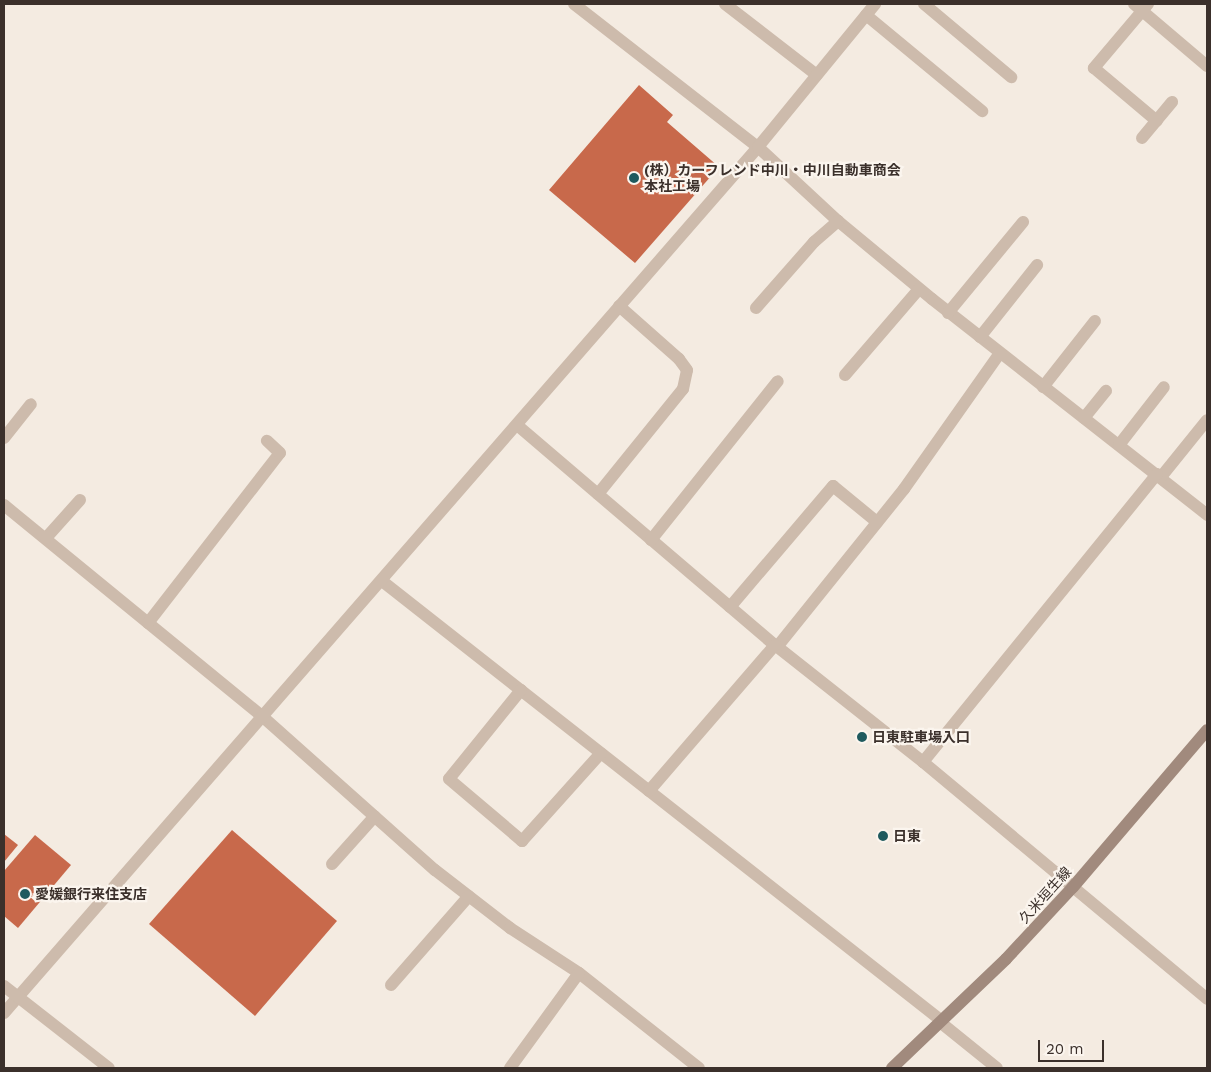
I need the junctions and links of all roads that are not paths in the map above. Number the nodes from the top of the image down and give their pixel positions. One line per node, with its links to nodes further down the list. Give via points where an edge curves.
1 (574, 4): 14 (street)
2 (725, 4): 8 (street)
3 (875, 4): 6 (street)
4 (924, 4): 9 (street)
5 (1141, 6): 7 (street); 12 (street, via 1094,68)
6 (866, 15): 8 (street); 11 (street)
7 (1207, 66)
8 (817, 75): 14 (street)
9 (1010, 77)
10 (1172, 102): 12 (street)
11 (982, 111)
12 (1157, 121): 13 (street)
13 (1142, 138)
14 (758, 147): 15 (street); 19 (street)
15 (838, 221): 18 (street); 20 (street, via 814,242)
16 (1023, 222): 21 (street)
17 (1037, 266): 23 (street)
18 (920, 289): 21 (street); 25 (street)
19 (619, 306): 33 (street); 38 (street, via 679,359 687,370 683,389)
20 (756, 308)
21 (948, 312): 23 (street)
22 (1095, 321): 27 (street)
23 (980, 337): 24 (street)
24 (1000, 353): 27 (street); 42 (street)
25 (846, 375)
26 (778, 381): 44 (street)
27 (1043, 387): 31 (street)
28 (1164, 387): 36 (street)
29 (1106, 391): 31 (street)
30 (31, 404): 34 (street)
31 (1084, 418): 36 (street)
32 (1207, 420): 37 (street)
33 (517, 425): 38 (street); 45 (street)
34 (4, 438)
35 (267, 441): 47 (street, via 280,453)
36 (1119, 445): 37 (street)
37 (1159, 475): 41 (street); 53 (street)
38 (598, 494): 44 (street)
39 (80, 500): 43 (street)
40 (4, 505): 43 (street)
41 (1207, 515)
42 (877, 522): 46 (street, via 833,486); 48 (street)
43 (46, 538): 47 (street)
44 (652, 540): 46 (street)
45 (382, 581): 49 (street); 50 (street)
46 (730, 608): 48 (street)
47 (148, 622): 50 (street)
48 (776, 646): 53 (street); 54 (street)
49 (521, 690): 52 (street); 52 (street, via 449,779 522,840)
50 (263, 717): 55 (street); 62 (street)
51 (1207, 730): 57 (main road, 久米垣生線)
52 (601, 753): 54 (street)
53 (922, 762): 57 (street)
54 (649, 790): 65 (street)
55 (375, 816): 56 (street); 58 (street)
56 (332, 864)
57 (1073, 887): 63 (street); 65 (main road, 久米垣生線)
58 (469, 896): 59 (street, via 510,928); 60 (street)
59 (579, 973): 68 (street); 69 (street)
60 (391, 985)
61 (4, 986): 62 (street)
62 (18, 997): 64 (street); 67 (street)
63 (1207, 999)
64 (4, 1013)
65 (941, 1022): 66 (street); 70 (main road, 久米垣生線)
66 (978, 1053): 71 (street); 72 (street)
67 (109, 1068)
68 (510, 1068)
69 (699, 1068)
70 (892, 1068)
71 (984, 1068)
72 (997, 1068)

